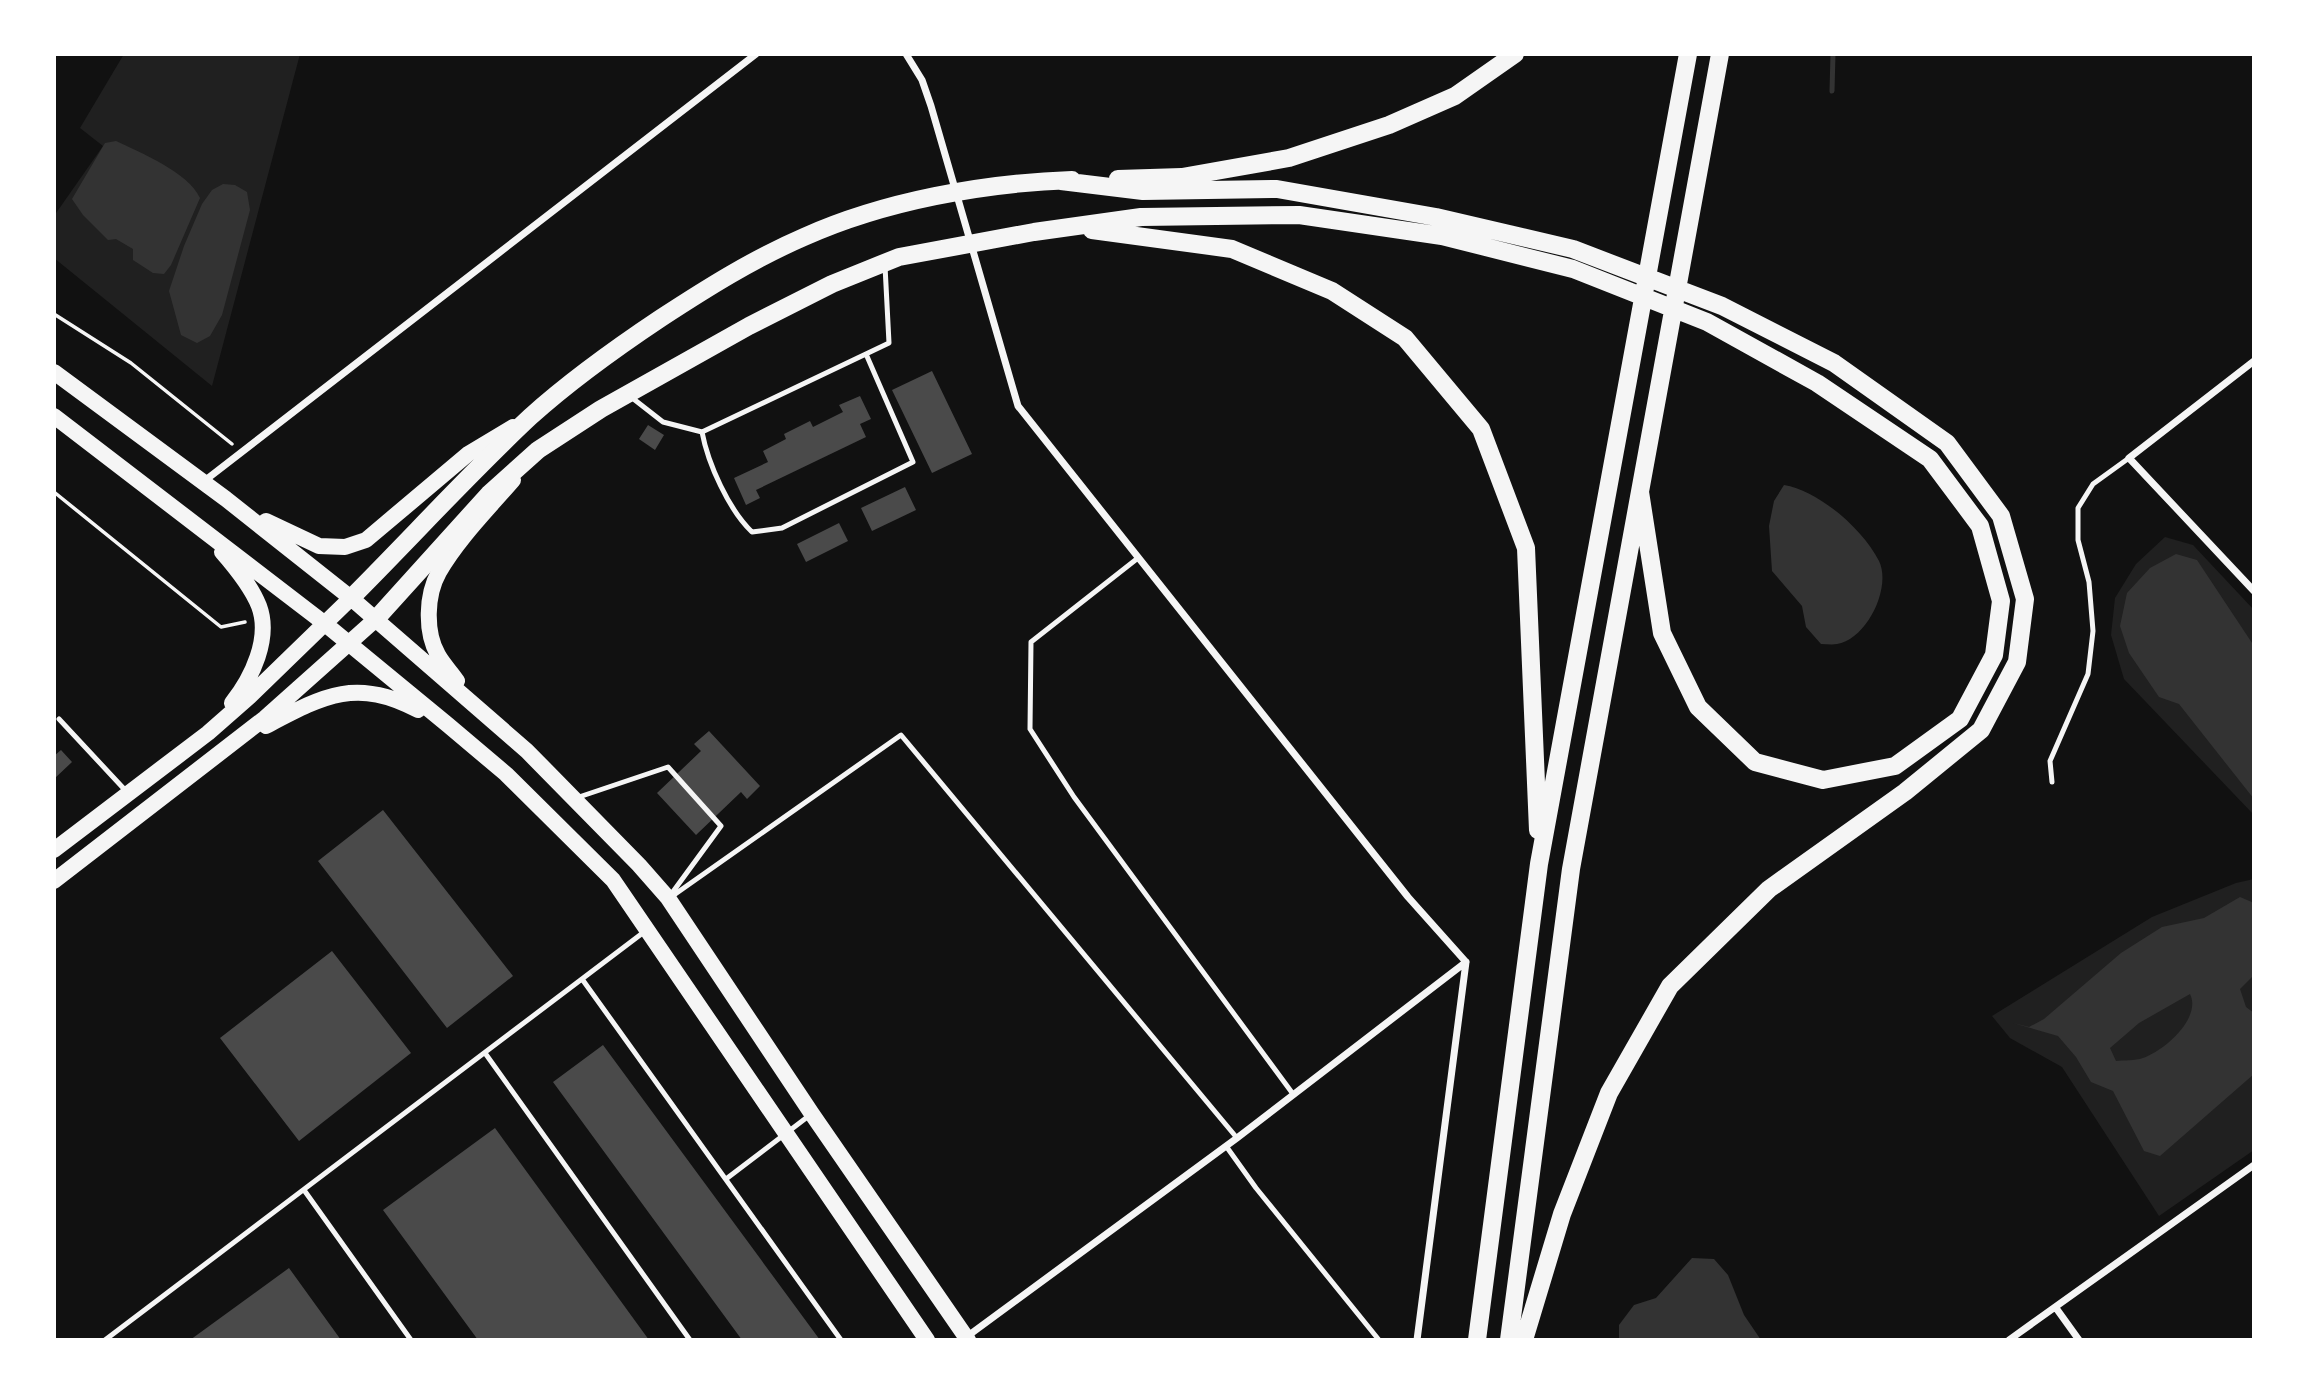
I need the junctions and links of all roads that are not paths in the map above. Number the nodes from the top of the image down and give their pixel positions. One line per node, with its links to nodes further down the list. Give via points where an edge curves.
1 (756, 54): 18 (street)
2 (906, 54): 22 (street, via 931,106 1018,406)
3 (1515, 54): 6 (highway, via 1455,96 1389,125 1289,158 1182,177)
4 (1688, 54): 37 (highway)
5 (1720, 54): 19 (highway)
6 (1061, 181): 14 (highway, via 924,198 804,236 723,278 634,337); 63 (highway, via 1143,191 1277,189 1436,217 1573,249 1723,306 1834,363 1947,443 2001,516 2025,599 2017,662 1981,730 1905,792 1769,889 1670,986 1609,1093 1562,1214)
7 (1071, 227): 8 (highway); 19 (highway, via 1141,217 1299,215 1442,236 1573,269 1707,322 1817,383 1930,459 1980,526 2001,601 1994,655 1960,719 1895,766 1823,780 1755,762 1698,707 1662,633); 37 (highway, via 1232,249 1332,291 1405,338 1481,429 1526,548)
8 (892, 260): 9 (lane, via 889,343); 12 (highway, via 749,326)
9 (866, 354): 15 (lane); 15 (lane, via 913,462 782,528 752,533 738,519 705,449)
10 (2254, 361): 17 (street)
11 (54, 372): 18 (main road)
12 (628, 394): 15 (lane, via 663,422); 16 (highway)
13 (54, 416): 21 (main road)
14 (530, 417): 20 (main road, via 468,454 366,540 345,547 319,546 295,537); 24 (highway)
15 (702, 432)
16 (538, 450): 25 (highway, via 489,494); 28 (main road, via 456,548 431,590 430,636 438,655)
17 (2129, 458): 23 (street); 33 (lane, via 2093,484 2078,508 2078,540 2094,631 2088,674 2050,761)
18 (204, 482): 20 (main road)
19 (1640, 492): 62 (highway, via 1571,869)
20 (226, 499): 24 (main road)
21 (202, 529): 26 (main road); 31 (main road, via 250,587 260,609 262,631 257,663 243,690)
22 (1138, 558): 41 (street, via 1408,897); 44 (lane, via 1031,642 1030,729 1074,797)
23 (2254, 591)
24 (351, 598): 25 (main road); 26 (main road)
25 (376, 619): 27 (main road); 28 (main road)
26 (324, 623): 27 (main road); 31 (main road)
27 (350, 644): 30 (main road); 32 (main road)
28 (480, 710): 35 (main road)
29 (59, 719): 34 (lane)
30 (448, 725): 32 (main road, via 397,699 353,691 293,713); 40 (main road, via 506,774 612,880)
31 (208, 733): 34 (main road)
32 (222, 752): 38 (main road)
33 (2052, 782)
34 (128, 794): 36 (main road)
35 (574, 799): 39 (main road); 39 (lane, via 668,767 721,826)
36 (54, 850)
37 (1539, 864): 61 (highway)
38 (54, 881)
39 (668, 898): 45 (main road); 47 (lane, via 901,735)
40 (648, 929): 42 (lane); 46 (main road)
41 (1466, 962): 44 (street); 60 (street)
42 (582, 979): 43 (lane); 50 (lane)
43 (485, 1053): 51 (lane); 56 (lane)
44 (1293, 1094): 47 (street)
45 (812, 1114): 46 (lane); 53 (main road)
46 (786, 1133): 50 (lane); 58 (main road)
47 (1237, 1138): 48 (street)
48 (1226, 1146): 53 (street); 59 (lane)
49 (2254, 1165): 52 (street)
50 (726, 1179): 57 (lane)
51 (304, 1190): 54 (lane); 55 (lane)
52 (2056, 1308): 64 (street); 65 (street)
53 (966, 1339)
54 (105, 1340)
55 (411, 1340)
56 (690, 1340)
57 (842, 1340)
58 (927, 1340)
59 (1379, 1340)
60 (1417, 1340)
61 (1477, 1340)
62 (1509, 1340)
63 (1524, 1340)
64 (2008, 1340)
65 (2079, 1340)

